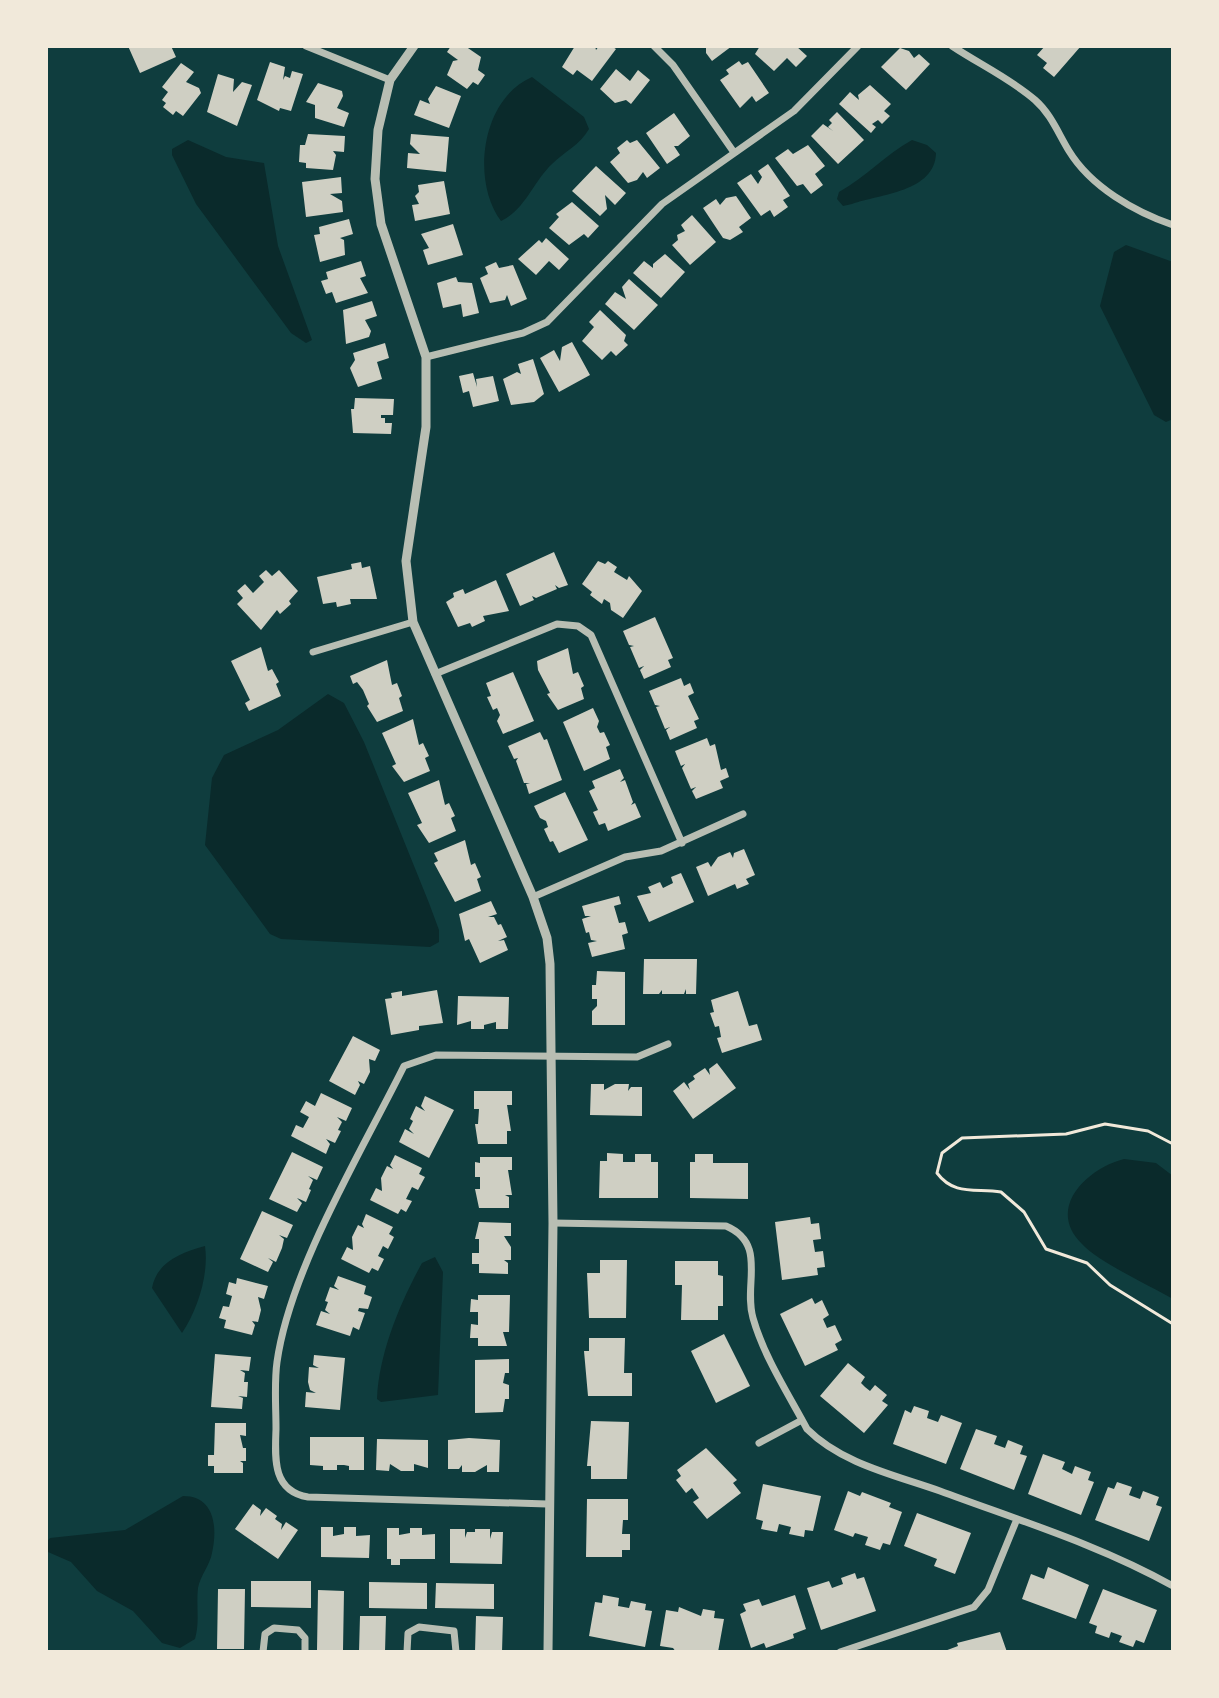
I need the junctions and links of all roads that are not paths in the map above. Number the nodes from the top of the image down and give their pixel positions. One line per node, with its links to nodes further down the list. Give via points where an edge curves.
1 (306, 46): 6 (street)
2 (414, 46): 6 (street)
3 (654, 46): 7 (street)
4 (858, 46): 7 (street, via 794,111)
5 (952, 46): 8 (street, via 1035,101 1100,185 1148,216)
6 (390, 80): 9 (street, via 378,130 375,179 381,224)
7 (733, 151): 9 (street, via 662,204 547,322)
8 (1173, 225)
9 (426, 357): 10 (street, via 426,427 406,561)
10 (413, 622): 11 (street); 12 (street)
11 (313, 652)
12 (435, 674): 14 (street, via 557,624 578,626 591,635); 15 (street)
13 (743, 814): 14 (street)
14 (682, 843): 15 (street, via 625,857)
15 (533, 897): 17 (street, via 550,964)
16 (668, 1044): 17 (street, via 637,1057)
17 (550, 1058): 18 (street); 21 (street, via 436,1055 404,1066 303,1272 277,1362 275,1462 285,1486 308,1497)
18 (553, 1223): 19 (street, via 735,1230 751,1249 754,1322); 21 (street)
19 (802, 1420): 20 (street); 22 (street, via 836,1453)
20 (759, 1443)
21 (547, 1504): 28 (street)
22 (1017, 1519): 23 (street, via 1124,1560); 29 (street, via 988,1590 974,1607)
23 (1173, 1586)
24 (263, 1652): 25 (street, via 265,1634 274,1628 298,1630 305,1638)
25 (305, 1652)
26 (407, 1652): 27 (street, via 408,1633 419,1627 454,1631)
27 (456, 1652)
28 (548, 1652)
29 (840, 1652)

